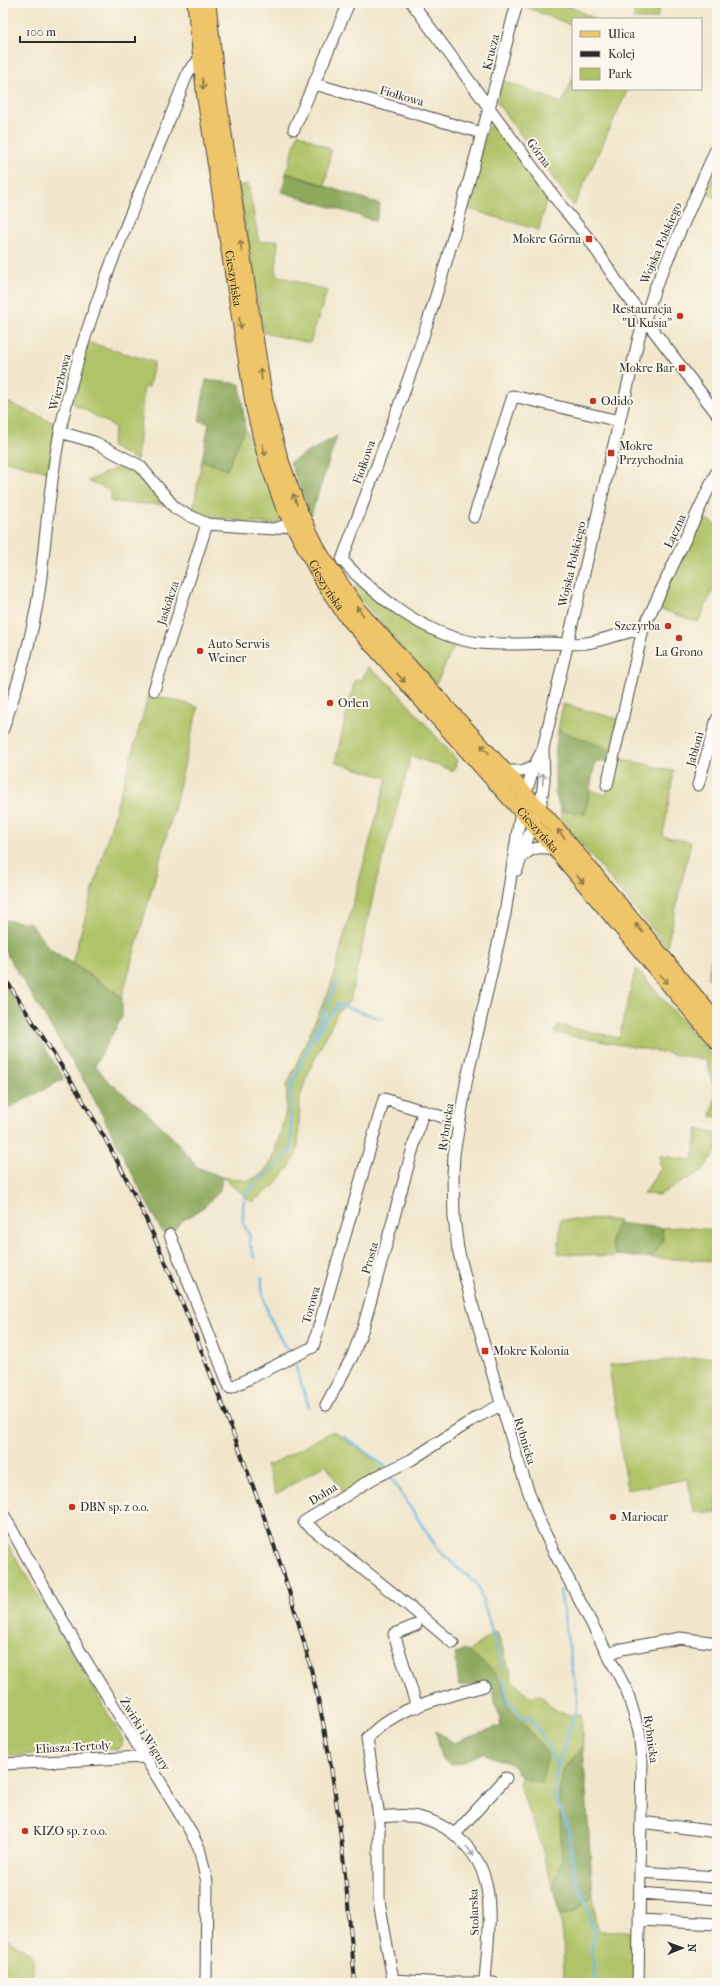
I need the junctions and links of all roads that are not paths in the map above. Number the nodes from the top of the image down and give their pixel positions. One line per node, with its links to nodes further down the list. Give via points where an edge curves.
1 (195, 3): 6 (main road, Cieszyńska)
2 (208, 3): 27 (main road, Cieszyńska, one-way to 2, via 360,612 320,553 298,508 280,458 266,407 218,95)
3 (349, 3): 7 (street)
4 (412, 3): 8 (street, Górna)
5 (516, 3): 8 (street, Krucza)
6 (200, 59): 15 (street, Wierzbowa, via 188,72 112,264 79,356); 19 (main road, Cieszyńska, one-way to 19, via 254,409 267,462)
7 (314, 84): 9 (street); 10 (street, Fiołkowa)
8 (490, 107): 10 (street, Fiołkowa); 12 (street, Górna)
9 (294, 129)
10 (482, 133): 21 (street, Fiołkowa, via 439,287 390,431 342,560 383,597 433,630 479,643)
11 (717, 147): 12 (street, Wojska Polskiego)
12 (644, 317): 13 (street); 14 (street, Wojska Polskiego)
13 (717, 414)
14 (619, 421): 17 (street, via 513,396); 21 (street, Wojska Polskiego)
15 (60, 432): 18 (street, via 94,442 140,466 176,509); 24 (street, Wierzbowa, via 46,518 39,593 26,658)
16 (717, 472): 20 (street, Łączna)
17 (474, 517)
18 (207, 524): 19 (street, via 274,529); 22 (street, Jaskółcza)
19 (291, 524): 32 (main road, Cieszyńska, one-way to 32, via 325,585 360,632)
20 (642, 629): 21 (street, via 585,644); 28 (street)
21 (567, 642): 25 (street, Wojska Polskiego)
22 (154, 690)
23 (717, 719): 29 (street, Jabłoni)
24 (3, 729)
25 (543, 749): 26 (street, Wojska Polskiego); 31 (street, Wojska Polskiego, one-way to 25, via 544,781)
26 (534, 766): 27 (street, via 522,771); 30 (street, Wojska Polskiego)
27 (504, 771): 30 (main road, Cieszyńska)
28 (607, 784)
29 (698, 785)
30 (525, 794): 31 (main road, Cieszyńska); 32 (street, Wojska Polskiego)
31 (540, 809): 33 (street, Wojska Polskiego); 37 (main road, Cieszyńska, one-way to 31)
32 (521, 810): 33 (main road, Cieszyńska); 36 (street, Rybnicka)
33 (533, 823): 34 (main road, Cieszyńska); 35 (street, Rybnicka)
34 (555, 849): 35 (street, via 537,847); 38 (main road, Cieszyńska, one-way to 38)
35 (522, 857): 36 (street, Rybnicka)
36 (509, 892): 40 (street, Rybnicka)
37 (717, 1022)
38 (717, 1042)
39 (424, 1112): 40 (street, Torowa); 41 (street, Torowa, via 384,1099 313,1347 230,1388); 42 (street, Prosta, via 363,1328 353,1355)
40 (459, 1122): 43 (street, Rybnicka, via 453,1176 455,1232)
41 (170, 1236)
42 (326, 1405)
43 (501, 1405): 46 (street, Dolna, via 477,1416 411,1460 372,1479 304,1522); 48 (street, Rybnicka, via 537,1516)
44 (3, 1514): 51 (street, Żwirki i Wigury)
45 (416, 1625): 50 (street, via 394,1634)
46 (452, 1643)
47 (717, 1643): 48 (street, via 680,1638)
48 (608, 1654): 55 (street, Rybnicka, via 627,1691 639,1731 642,1760)
49 (484, 1686): 50 (street, Stolarska)
50 (417, 1707): 54 (street, Stolarska, via 389,1718 367,1739)
51 (143, 1757): 52 (street, Eliasza Tertoły); 65 (street, Żwirki i Wigury, via 188,1827 204,1865 207,1882)
52 (3, 1764)
53 (506, 1778): 57 (street)
54 (379, 1817): 57 (street, Stolarska, via 403,1815 428,1820); 64 (street, Stolarska, via 379,1901)
55 (641, 1822): 56 (street); 58 (street, Rybnicka)
56 (717, 1832)
57 (455, 1834): 67 (street, Stolarska, one-way to 67, via 473,1855 485,1877)
58 (640, 1872): 59 (street); 60 (street, Rybnicka)
59 (717, 1877)
60 (640, 1893): 61 (street); 62 (street, Rybnicka)
61 (717, 1899)
62 (639, 1920): 63 (street); 68 (street, Rybnicka)
63 (717, 1924)
64 (393, 1982): 66 (street, Stolarska)
65 (206, 1983)
66 (446, 1983): 67 (street, Stolarska)
67 (490, 1983)
68 (638, 1983)

